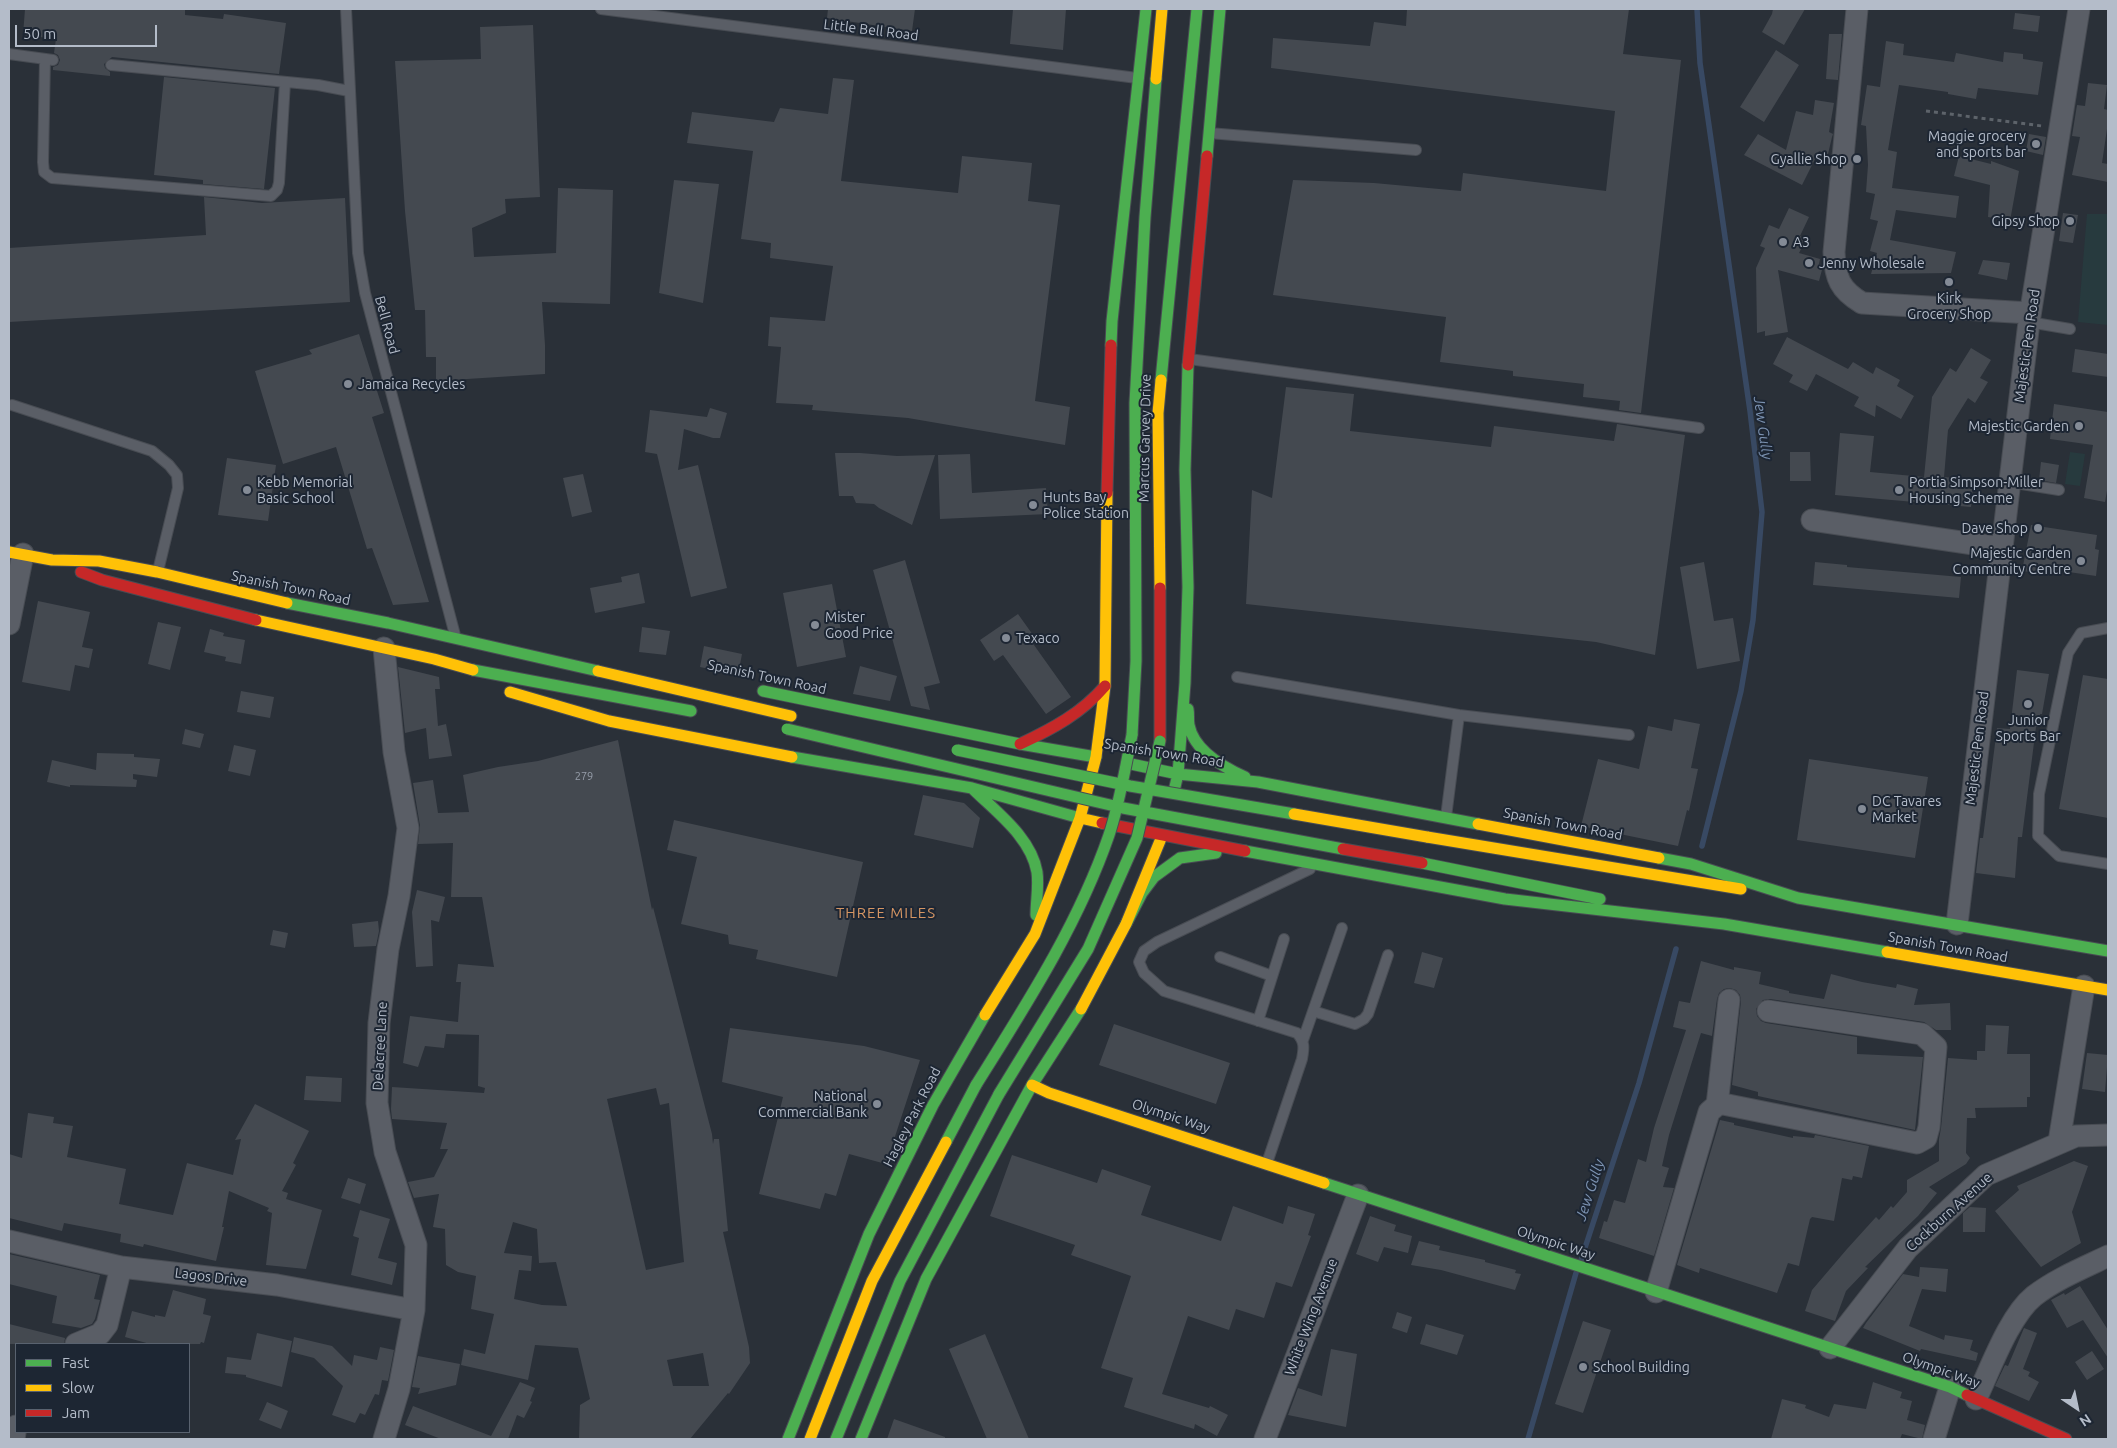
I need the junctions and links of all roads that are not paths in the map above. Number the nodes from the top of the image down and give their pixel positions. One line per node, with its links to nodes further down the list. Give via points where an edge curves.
1 (346, 9): 13 (lane, Bell Road)
2 (601, 9): 11 (lane, Little Bell Road)
3 (1146, 9): 11 (main road)
4 (1162, 9): 93 (main road, Marcus Garvey Drive, bridge, via 1145,217 1135,403 1136,661 1132,735 1110,833 1078,912 1046,972 976,1086 872,1281)
5 (1197, 9): 94 (main road, Marcus Garvey Drive, bridge, via 1158,413 1160,741 1137,838 1088,949 1000,1094 900,1281)
6 (1220, 9): 14 (main road)
7 (1857, 9): 16 (street, via 1834,252 1840,284 1848,295 1862,303)
8 (2079, 9): 16 (street, Majestic Pen Road)
9 (9, 54): 12 (lane, via 49,59 43,162 44,172 52,178 271,196 279,183)
10 (111, 65): 12 (lane)
11 (1137, 78): 37 (main road, via 1112,321)
12 (285, 82): 13 (lane)
13 (349, 91): 30 (lane, Bell Road, via 358,252 365,293)
14 (1208, 133): 15 (lane); 18 (main road)
15 (1416, 150)
16 (2030, 317): 17 (lane); 21 (street, Majestic Pen Road)
17 (2070, 329)
18 (1188, 359): 20 (lane); 36 (main road)
19 (12, 405): 27 (lane, via 152,451 177,474 178,488)
20 (1699, 428)
21 (2009, 482): 22 (lane); 24 (street, Majestic Pen Road)
22 (2059, 490)
23 (1812, 520): 24 (street)
24 (2001, 548): 59 (street, Majestic Pen Road)
25 (16, 553): 26 (main road, Spanish Town Road); 28 (street)
26 (52, 560): 27 (main road, Spanish Town Road, via 99,561); 31 (main road, Spanish Town Road, via 102,580 282,627)
27 (157, 572): 30 (main road, Spanish Town Road)
28 (9, 624)
29 (2108, 628): 54 (lane, via 2080,633 2068,653 2039,794 2038,836 2059,856)
30 (456, 639): 32 (main road, Spanish Town Road)
31 (384, 648): 34 (main road, Spanish Town Road); 86 (street, Delacree Lane, via 394,752 408,828 379,1023 377,1103 384,1152 416,1245)
32 (522, 654): 33 (main road, Spanish Town Road, via 582,658); 41 (main road, Spanish Town Road)
33 (630, 666)
34 (472, 670): 39 (main road, Spanish Town Road); 49 (main road, Spanish Town Road, via 515,694 609,720)
35 (1237, 677): 40 (lane)
36 (1185, 683): 47 (main road); 48 (main road, via 1190,728 1196,740 1227,769)
37 (1105, 686): 44 (main road, via 1078,712); 46 (main road)
38 (755, 690): 44 (main road, Spanish Town Road)
39 (701, 713)
40 (1459, 715): 43 (lane); 51 (lane)
41 (796, 717)
42 (782, 728): 58 (main road, Spanish Town Road, bridge, via 1123,808 1422,863)
43 (1629, 736)
44 (1020, 744): 46 (main road, Spanish Town Road)
45 (946, 748): 56 (main road, Spanish Town Road, bridge, via 1130,786)
46 (1105, 759): 47 (main road, Spanish Town Road); 50 (main road)
47 (1178, 774): 48 (main road, Spanish Town Road); 52 (main road)
48 (1258, 782): 51 (main road, Spanish Town Road)
49 (972, 788): 50 (main road, Spanish Town Road); 61 (main road, via 1023,839 1033,856 1038,895)
50 (1080, 818): 52 (main road, Spanish Town Road); 61 (main road, Hagley Park Road)
51 (1446, 818): 56 (main road, Spanish Town Road, via 1692,864)
52 (1162, 836): 53 (main road, Spanish Town Road); 57 (main road)
53 (1272, 856): 55 (main road, Spanish Town Road); 57 (main road, via 1221,852 1180,858 1154,877)
54 (2108, 864)
55 (1320, 865): 58 (main road, Spanish Town Road, via 1505,899); 74 (lane, via 1158,942 1144,951 1139,962 1144,972 1164,992)
56 (1798, 898): 59 (main road, Spanish Town Road)
57 (1126, 924): 76 (main road, via 1083,1005)
58 (1724, 924): 68 (main road, Spanish Town Road)
59 (1957, 924): 63 (main road, Spanish Town Road)
60 (1342, 928): 71 (lane)
61 (1035, 934): 67 (main road); 92 (main road, Hagley Park Road, via 961,1055 869,1234)
62 (1284, 939): 66 (lane)
63 (2108, 950)
64 (1388, 955): 71 (lane, via 1364,1019 1355,1024)
65 (1220, 957): 66 (lane)
66 (1272, 976): 74 (lane)
67 (1016, 986)
68 (2084, 986): 69 (main road, Spanish Town Road); 79 (street)
69 (2108, 990)
70 (1729, 1000): 77 (street)
71 (1314, 1011): 75 (lane)
72 (1768, 1011): 77 (street, via 1922,1034 1930,1040 1936,1047 1926,1138 1917,1144)
73 (1007, 1014): 76 (main road, via 1007,1045)
74 (1258, 1021): 75 (lane, via 1297,1033)
75 (1303, 1040): 80 (lane, via 1302,1059)
76 (1032, 1085): 80 (main road, Olympic Way); 95 (main road, via 926,1279)
77 (1717, 1105): 85 (street, via 1710,1112)
78 (2108, 1135): 79 (street, Cockburn Avenue, via 2076,1136)
79 (2059, 1142): 88 (street, Cockburn Avenue, via 1986,1175 1908,1248)
80 (1267, 1163): 81 (main road, Olympic Way)
81 (1358, 1195): 85 (main road, Olympic Way); 96 (street, White Wing Avenue)
82 (9, 1241): 84 (street, Lagos Drive)
83 (2108, 1256): 90 (street, via 2056,1281 2033,1297 2015,1318)
84 (121, 1267): 86 (street, Lagos Drive, via 277,1285); 87 (street, via 107,1325 100,1334)
85 (1656, 1292): 88 (main road, Olympic Way)
86 (414, 1310): 91 (street, Delacree Lane, via 399,1389)
87 (78, 1343)
88 (1830, 1348): 89 (main road, Olympic Way)
89 (1950, 1388): 90 (main road, Olympic Way); 97 (street)
90 (1976, 1399): 98 (main road, Olympic Way)
91 (384, 1439)
92 (788, 1439)
93 (810, 1439)
94 (836, 1439)
95 (861, 1439)
96 (1265, 1439)
97 (1934, 1439)
98 (2066, 1439)

